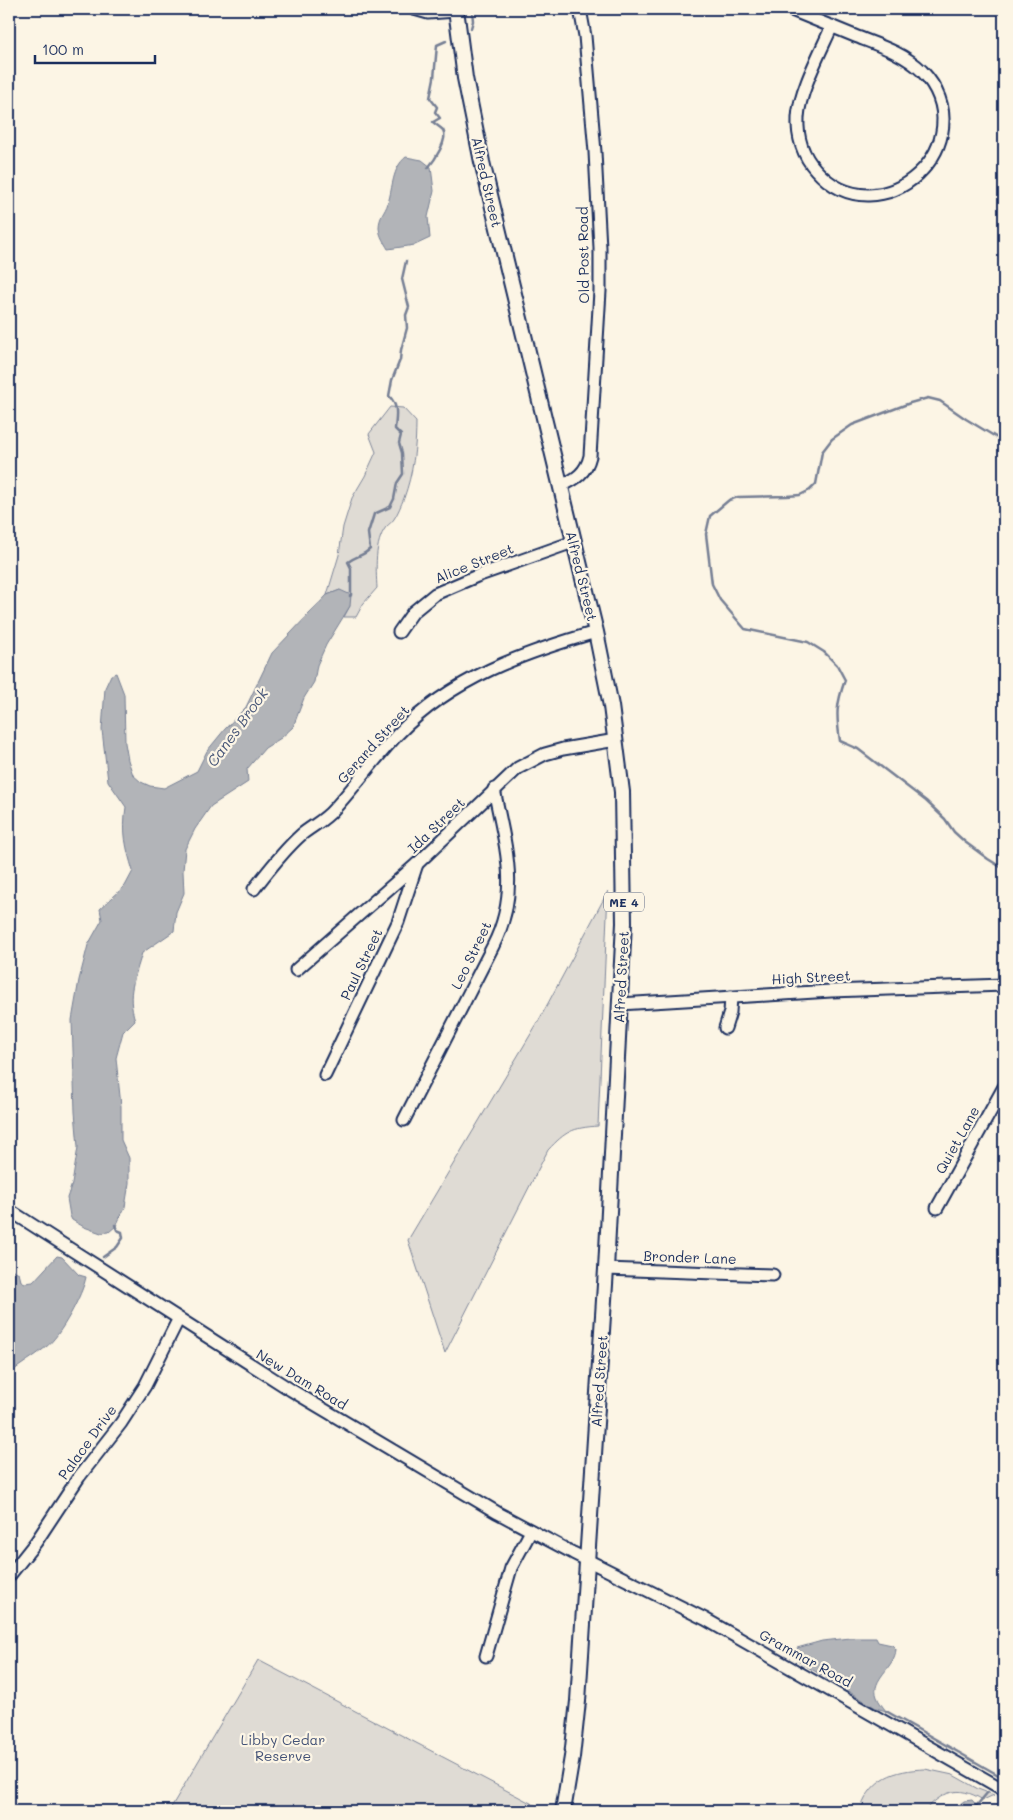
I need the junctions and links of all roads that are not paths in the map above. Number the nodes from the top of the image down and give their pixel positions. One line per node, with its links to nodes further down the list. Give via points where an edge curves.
1 (414, 9): 4 (street, via 428,13)
2 (580, 9): 6 (street, Old Post Road, via 595,154 600,291 590,456 583,473)
3 (789, 9): 5 (street)
4 (456, 10): 6 (main road, Alfred Street / ME 4, via 482,162)
5 (832, 26): 5 (street, via 911,62 921,70 940,102 942,120 936,151 922,172 895,190 865,194 836,186 816,170 802,148 799,108)
6 (561, 486): 7 (main road, Alfred Street / ME 4)
7 (574, 542): 8 (street, Alice Street, via 435,594 413,612); 9 (main road, Alfred Street / ME 4)
8 (399, 632)
9 (596, 632): 10 (main road, Alfred Street / ME 4); 13 (street, Gerard Street, via 501,664 470,679 430,705 398,734 332,811 274,863)
10 (616, 740): 11 (street, Ida Street, via 545,754 518,768); 17 (main road, Alfred Street / ME 4, via 624,856)
11 (494, 789): 12 (street, Ida Street); 21 (street, Leo Street, via 508,860 509,896 504,920)
12 (418, 863): 14 (street, Ida Street); 19 (street, Paul Street, via 398,922)
13 (254, 890)
14 (296, 970)
15 (1004, 985): 16 (street, High Street)
16 (731, 997): 17 (street, High Street); 18 (street)
17 (620, 1004): 24 (main road, Alfred Street / ME 4)
18 (725, 1028)
19 (325, 1075)
20 (1004, 1087): 22 (street, Quiet Lane)
21 (404, 1120)
22 (936, 1208)
23 (9, 1210): 26 (street, New Dam Road)
24 (606, 1269): 25 (street, Bronder Lane); 28 (main road, Alfred Street / ME 4)
25 (772, 1275)
26 (178, 1320): 27 (street, New Dam Road, via 290,1390); 29 (street, Palace Drive, via 145,1386 121,1423)
27 (531, 1531): 28 (street, New Dam Road); 30 (street, via 511,1568)
28 (588, 1560): 31 (street, Grammar Road, via 705,1619); 32 (main road, Alfred Street / ME 4, via 578,1701)
29 (9, 1576)
30 (486, 1656)
31 (1004, 1790)
32 (563, 1811)

